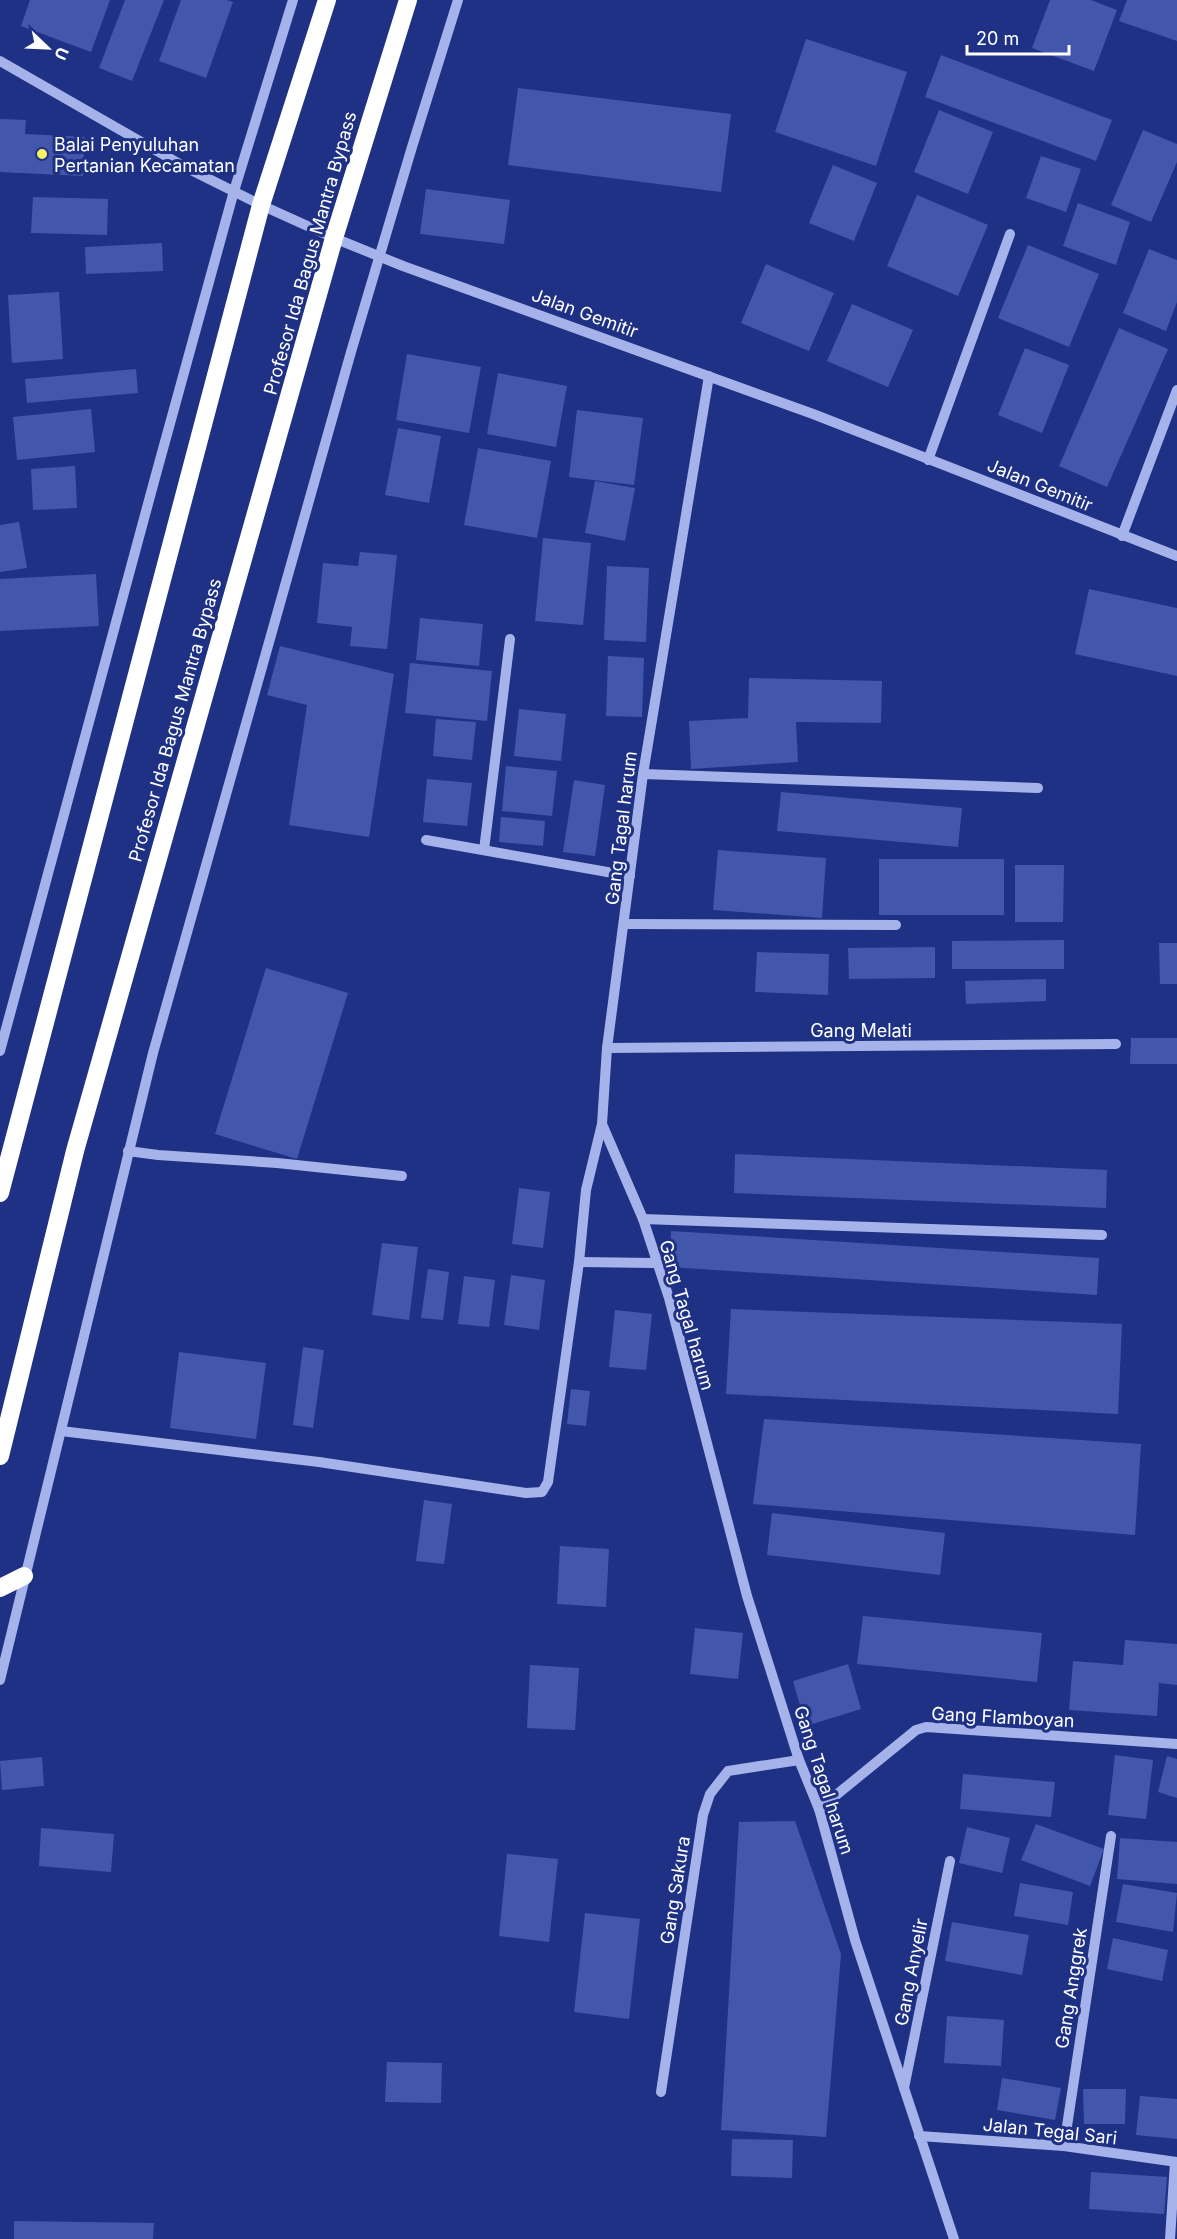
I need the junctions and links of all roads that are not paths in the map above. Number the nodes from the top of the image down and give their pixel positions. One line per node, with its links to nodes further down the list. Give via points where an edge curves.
1 (293, 0): 6 (street)
2 (327, 0): 7 (highway)
3 (408, 0): 9 (highway, Profesor Ida Bagus Mantra Bypass)
4 (458, 0): 10 (street)
5 (0, 61): 6 (street, Jalan Gemitir)
6 (234, 191): 7 (street, Jalan Gemitir); 26 (street)
7 (261, 206): 9 (street, Jalan Gemitir); 30 (highway)
8 (1010, 234): 13 (street)
9 (334, 238): 10 (street, Jalan Gemitir); 36 (highway, Profesor Ida Bagus Mantra Bypass, via 75,1151)
10 (380, 256): 11 (street, Jalan Gemitir); 28 (street)
11 (709, 376): 13 (street, Jalan Gemitir); 17 (street, Gang Tagal harum)
12 (1177, 390): 14 (street)
13 (928, 460): 14 (street, Jalan Gemitir)
14 (1122, 536): 15 (street, Jalan Gemitir)
15 (1177, 556)
16 (510, 639): 20 (street)
17 (643, 774): 18 (street); 21 (street, Gang Tagal harum)
18 (1038, 788)
19 (426, 840): 20 (street)
20 (484, 850): 21 (street)
21 (630, 876): 22 (street, Gang Tagal harum)
22 (625, 924): 23 (street); 25 (street, Gang Tagal harum)
23 (896, 926)
24 (1116, 1044): 25 (street, Gang Melati)
25 (607, 1048): 27 (street, Gang Tagal harum)
26 (0, 1051)
27 (602, 1124): 31 (street, Gang Tagal harum); 33 (street, via 586,1190)
28 (128, 1151): 29 (street); 35 (street)
29 (402, 1176)
30 (0, 1193)
31 (643, 1219): 32 (street); 34 (street, Gang Tagal harum)
32 (1102, 1235)
33 (579, 1262): 34 (street); 35 (street, via 548,1482 542,1492 526,1493 319,1462)
34 (656, 1263): 41 (street, Gang Tagal harum, via 669,1298 747,1596)
35 (61, 1431): 37 (street)
36 (0, 1456)
37 (24, 1576): 38 (highway); 39 (street)
38 (0, 1588)
39 (0, 1680)
40 (1177, 1744): 42 (street, Gang Flamboyan, via 926,1727 916,1730)
41 (799, 1760): 42 (street, Gang Tagal harum); 46 (street, Gang Sakura, via 728,1771 710,1794)
42 (819, 1809): 45 (street, Gang Tagal harum, via 855,1940)
43 (1111, 1836): 48 (street, Gang Anggrek)
44 (950, 1861): 45 (street, Gang Anyelir)
45 (904, 2089): 47 (street, Gang Tagal harum)
46 (661, 2092)
47 (920, 2136): 48 (street, Jalan Tegal Sari); 50 (street, Gang Tagal harum)
48 (1064, 2146): 49 (street, Jalan Tegal Sari)
49 (1176, 2162): 51 (street)
50 (954, 2239)
51 (1170, 2239)

